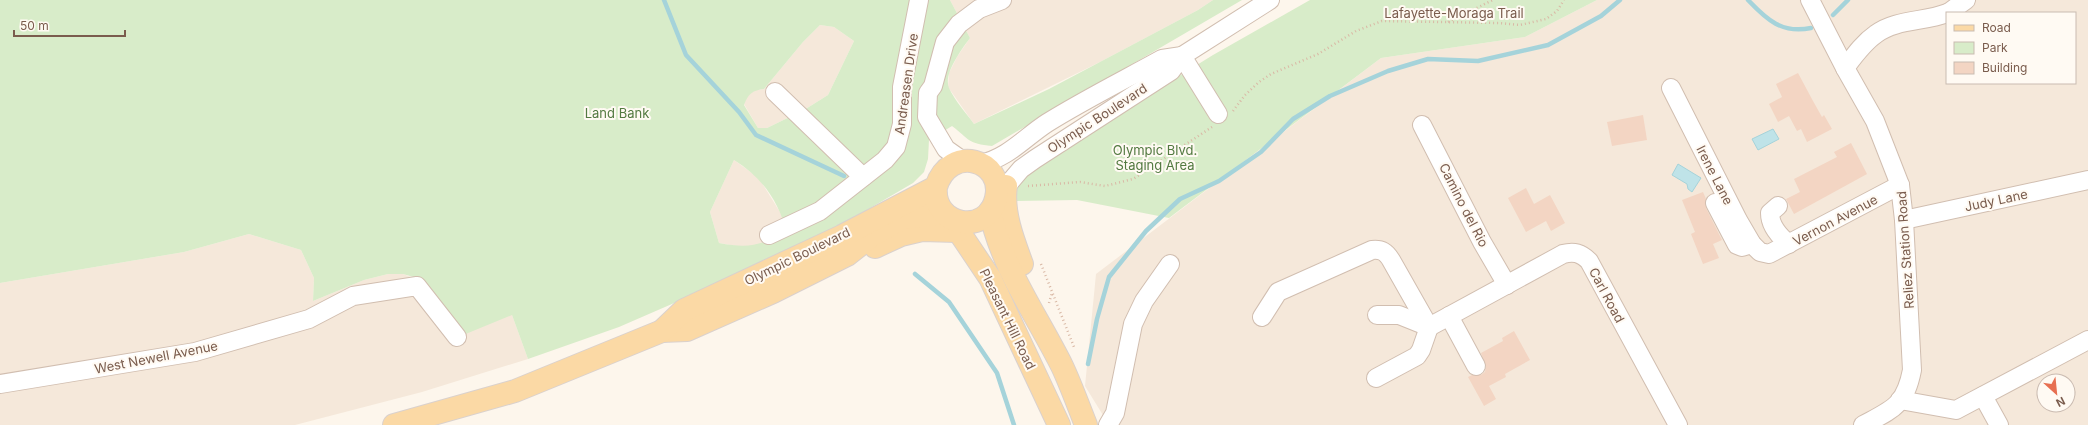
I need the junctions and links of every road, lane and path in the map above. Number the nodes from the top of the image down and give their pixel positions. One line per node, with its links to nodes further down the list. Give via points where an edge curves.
1 (919, 0): 18 (street, Andreasen Drive, via 902,88 902,124 896,147 885,160)
2 (1002, 0): 17 (street, via 979,9 959,24 945,42 933,86 928,93 927,117)
3 (1270, 0): 11 (street, Olympic Boulevard)
4 (1493, 0): 10 (path)
5 (1564, 0): 10 (path, Lafayette-Moraga Trail, via 1557,11 1536,22 1520,25)
6 (1810, 0): 12 (street, Reliez Station Road)
7 (1966, 0): 8 (street)
8 (1948, 12)
9 (1946, 13): 12 (street, via 1895,25 1876,33 1863,44)
10 (1447, 22): 15 (path, Lafayette-Moraga Trail, via 1382,21 1356,30 1318,54 1271,74)
11 (1182, 56): 15 (street); 17 (street, Olympic Boulevard, via 1162,59 1046,124 993,161); 21 (street, Olympic Boulevard, via 1171,71 1021,169)
12 (1845, 68): 20 (street, Reliez Station Road, via 1875,121)
13 (1671, 88): 27 (street, Irene Lane)
14 (775, 92): 18 (street)
15 (1222, 117): 21 (path, Lafayette-Moraga Trail, via 1133,179 1104,186 1080,182 1052,183)
16 (1422, 125): 30 (street, Camino del Rio, via 1482,242)
17 (954, 166): 21 (main road, via 991,172 997,192); 24 (main road, via 936,201); 35 (main road, Olympic Boulevard, via 842,236 684,310)
18 (863, 177): 26 (street, Andreasen Drive, via 820,211)
19 (2088, 180): 25 (street, Judy Lane)
20 (1900, 185): 25 (street, Reliez Station Road); 28 (street, Vernon Avenue)
21 (1005, 195): 24 (main road, Olympic Boulevard, via 981,218 971,222); 38 (main road, via 1014,244); 38 (main road, Pleasant Hill Road, via 997,240 1009,268)
22 (1715, 203): 27 (street, via 1737,245 1742,247)
23 (1778, 206): 28 (street, via 1770,213 1770,218 1779,236)
24 (950, 220): 35 (main road, Olympic Boulevard, via 901,235 847,256 687,330); 45 (main road, Pleasant Hill Road, via 990,278)
25 (1904, 220): 43 (street, Reliez Station Road, via 1912,370 1909,387)
26 (768, 235)
27 (1752, 244): 28 (street, Vernon Avenue, via 1760,252 1769,254)
28 (1789, 244)
29 (1170, 264): 47 (street, via 1144,301 1133,324 1115,413)
30 (1507, 284): 32 (street, Carl Road); 48 (street, Carl Road, via 1563,254 1570,252 1583,255 1589,261)
31 (1377, 315): 34 (street, via 1399,315)
32 (1449, 316): 34 (street, Carl Road); 39 (street)
33 (1262, 317): 34 (street, via 1278,292 1379,249 1391,260)
34 (1429, 327): 40 (street, via 1417,356)
35 (662, 331): 44 (main road, Olympic Boulevard, via 515,391)
36 (457, 337): 41 (street, West Newell Avenue, via 417,286 353,296 309,319 195,352)
37 (2088, 340): 42 (street)
38 (1062, 366): 46 (main road, Pleasant Hill Road)
39 (1476, 366)
40 (1376, 378)
41 (0, 384)
42 (1983, 396): 43 (street, via 1956,410); 50 (street)
43 (1900, 400): 49 (street, Reliez Station Road, via 1896,408)
44 (394, 425)
45 (1059, 425)
46 (1086, 425)
47 (1108, 425)
48 (1678, 425)
49 (1864, 425)
50 (1999, 425)

